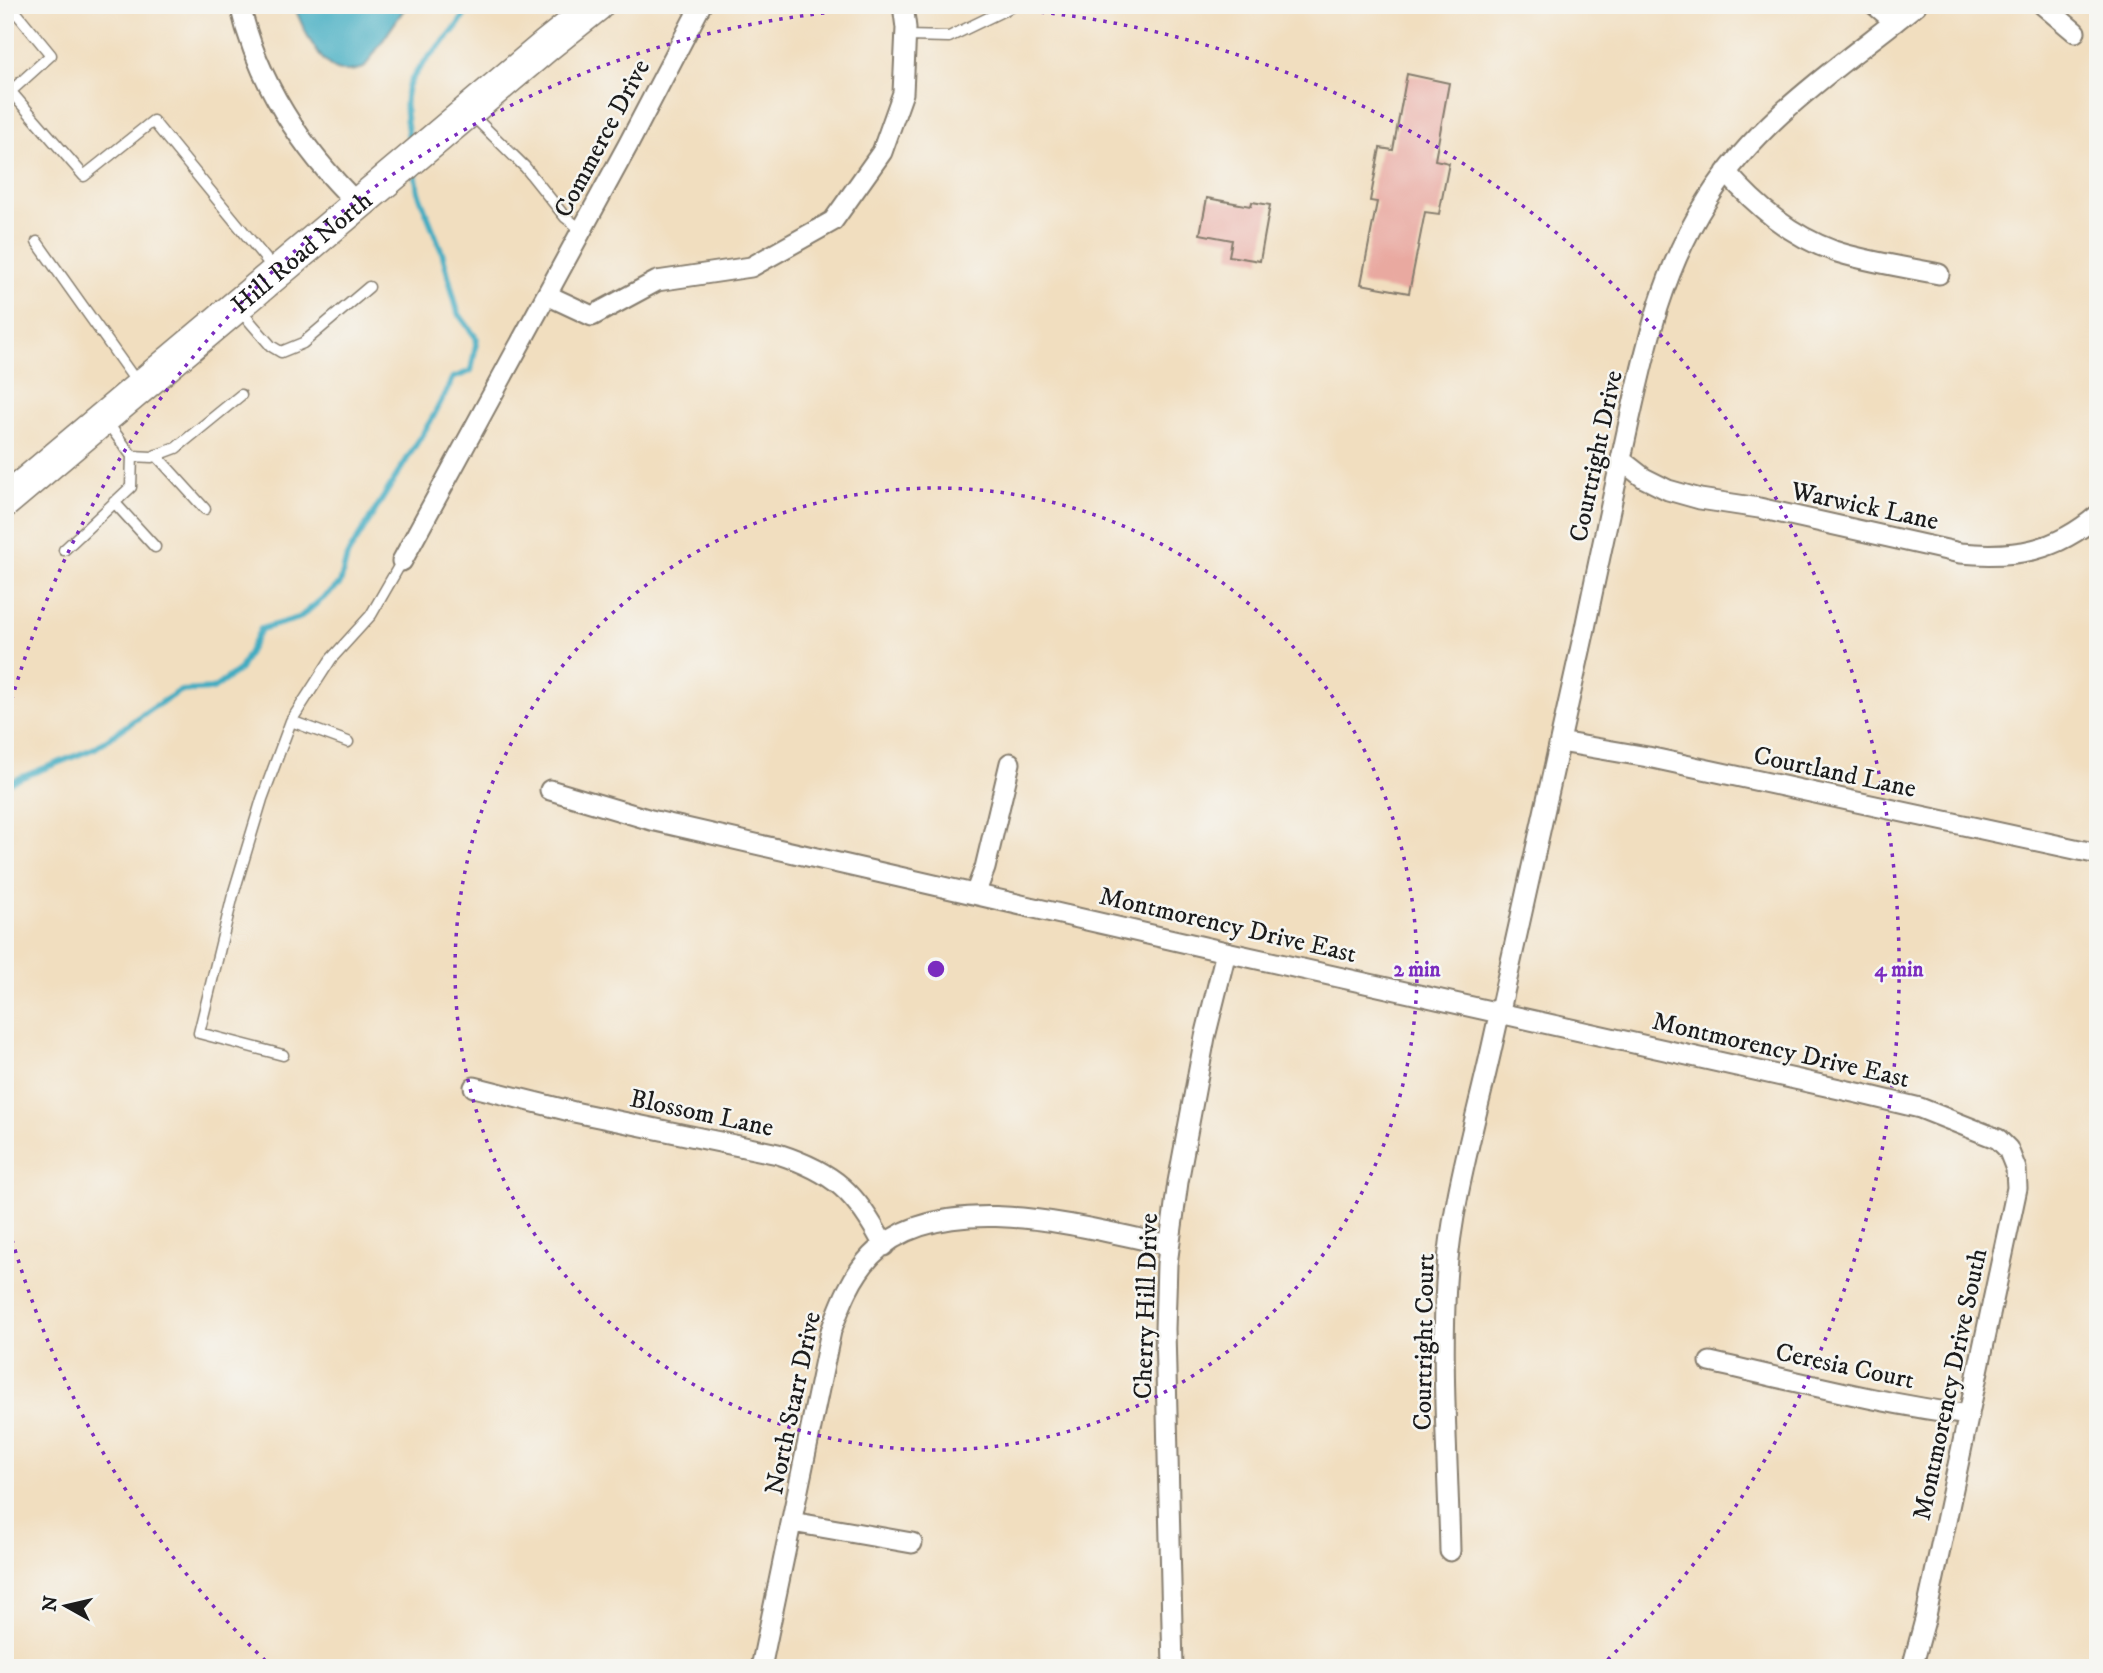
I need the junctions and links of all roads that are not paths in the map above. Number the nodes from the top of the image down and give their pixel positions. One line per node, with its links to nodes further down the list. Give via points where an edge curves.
1 (10, 5): 13 (lane, via 51,55)
2 (240, 5): 16 (street, via 259,60 287,117 320,164)
3 (597, 5): 14 (main road, Hill Road North)
4 (701, 5): 17 (street, Commerce Drive)
5 (903, 5): 12 (street)
6 (1015, 5): 12 (lane, via 949,37)
7 (1875, 5): 10 (street)
8 (1916, 5): 10 (street, Courtright Drive)
9 (2043, 5): 11 (street)
10 (1895, 22): 15 (street, Courtright Drive, via 1767,125)
11 (2075, 32)
12 (906, 36): 22 (street, via 903,93 882,152 834,221 751,267 657,281 592,316)
13 (8, 88): 19 (lane, via 84,176 153,121)
14 (468, 111): 16 (main road, Hill Road North); 17 (lane)
15 (1726, 173): 20 (street, via 1763,210 1811,241 1835,251); 29 (street, Courtright Drive, via 1682,245 1659,299)
16 (358, 204): 19 (main road, Hill Road North)
17 (582, 230): 22 (street, Commerce Drive)
18 (37, 242): 24 (lane)
19 (276, 272): 23 (main road, Hill Road North)
20 (1939, 274)
21 (369, 287): 23 (lane, via 303,343 281,352)
22 (547, 295): 36 (street, Commerce Drive)
23 (236, 306): 24 (main road, Hill Road North)
24 (140, 387): 26 (main road, Hill Road North)
25 (241, 395): 27 (lane, via 176,448)
26 (103, 418): 28 (lane); 30 (main road, Hill Road North)
27 (156, 455): 28 (lane); 32 (lane)
28 (132, 456): 31 (lane, via 131,486)
29 (1621, 460): 33 (street, Warwick Lane, via 1644,478 1700,499 1960,553 2019,554 2047,547 2074,535); 39 (street, Courtright Drive)
30 (5, 501)
31 (114, 502): 34 (lane); 35 (lane)
32 (205, 509)
33 (2098, 516)
34 (155, 547)
35 (64, 550)
36 (402, 561): 37 (lane, via 371,615 331,659)
37 (291, 721): 38 (lane); 46 (lane, via 233,895 199,1033)
38 (348, 742)
39 (1560, 743): 42 (street, Courtland Lane, via 1648,757); 45 (street, Courtright Drive)
40 (1010, 763): 43 (street)
41 (550, 790): 43 (street, Montmorency Drive East, via 652,820)
42 (2098, 854)
43 (975, 894): 44 (street, Montmorency Drive East)
44 (1226, 951): 45 (street, Montmorency Drive East); 49 (street, Cherry Hill Drive, via 1200,1062)
45 (1499, 1013): 48 (street, Montmorency Drive East, via 1908,1105); 55 (street, Courtright Court, via 1457,1206 1446,1280)
46 (282, 1055)
47 (474, 1087): 50 (street, Blossom Lane, via 806,1163 854,1197)
48 (1975, 1130): 52 (street, Montmorency Drive South, via 1998,1139 2008,1149 2017,1188)
49 (1169, 1245): 50 (street, North Starr Drive, via 1032,1220 985,1217 919,1227); 57 (street, Cherry Hill Drive, via 1165,1329)
50 (884, 1246): 53 (street, North Starr Drive, via 854,1278 831,1331)
51 (1710, 1362): 52 (street, Ceresia Court, via 1861,1398)
52 (1969, 1415): 58 (street, Montmorency Drive South)
53 (792, 1522): 54 (street); 56 (street, North Starr Drive)
54 (912, 1543)
55 (1450, 1551)
56 (761, 1668)
57 (1173, 1668)
58 (1912, 1668)

